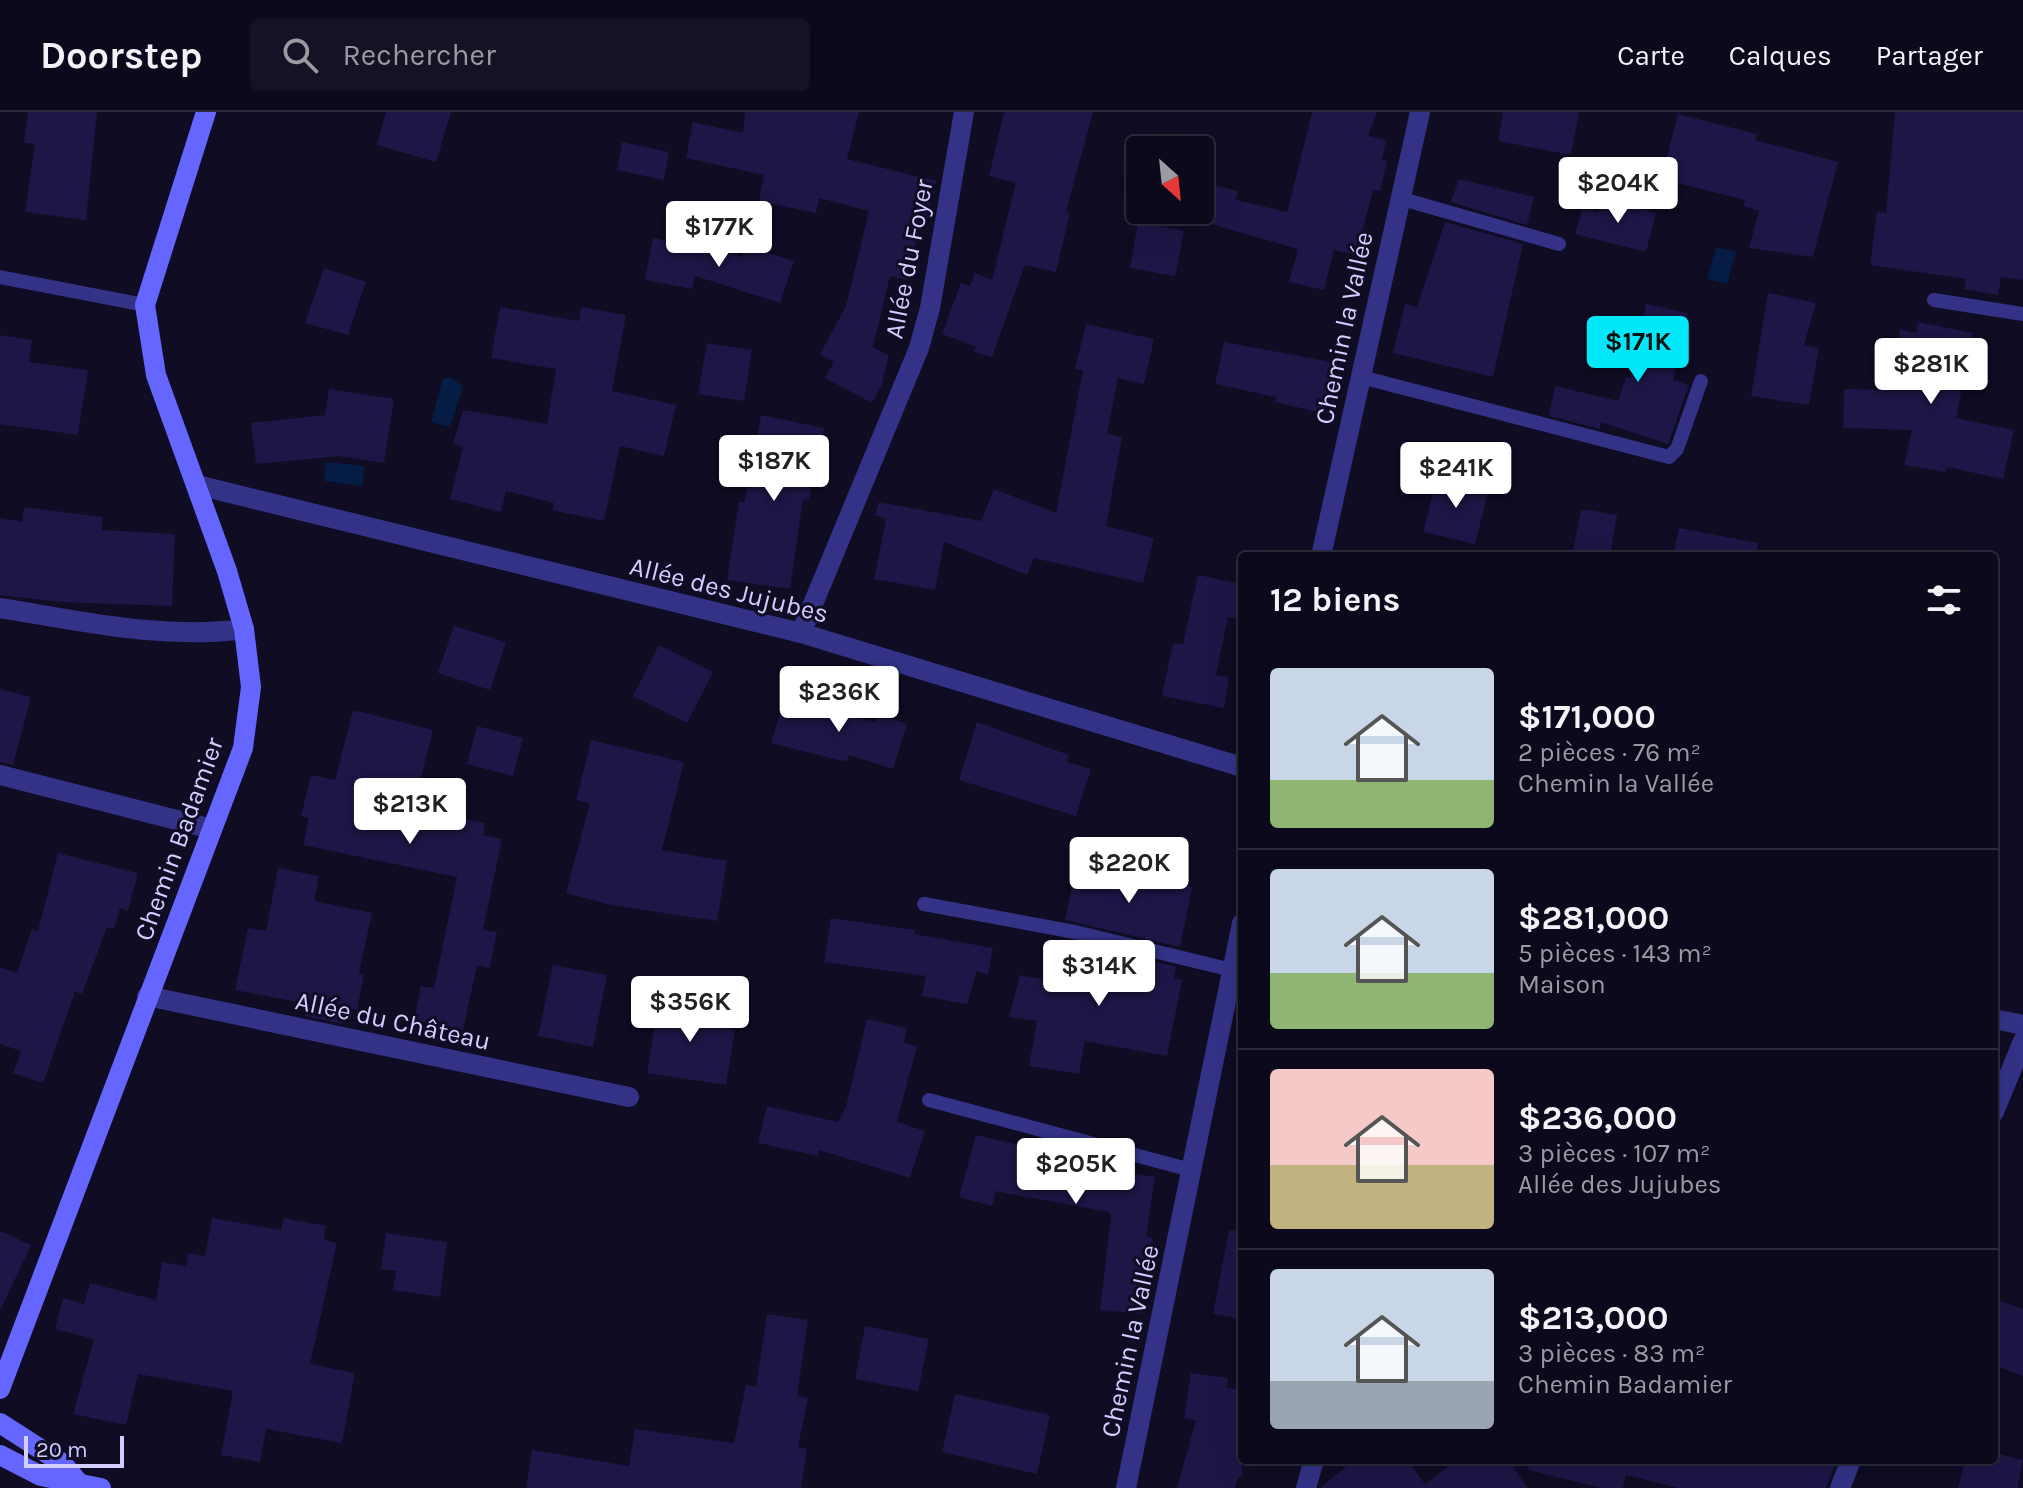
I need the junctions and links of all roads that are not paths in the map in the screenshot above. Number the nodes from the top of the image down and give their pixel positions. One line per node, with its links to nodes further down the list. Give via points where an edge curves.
1 (206, 112): 8 (street, Chemin Badamier)
2 (964, 112): 16 (street, Allée du Foyer, via 919,348)
3 (1420, 112): 4 (street, Chemin la Vallée)
4 (1399, 198): 5 (lane); 10 (street, Chemin la Vallée)
5 (1559, 244)
6 (0, 277): 8 (lane)
7 (1934, 300): 9 (lane)
8 (145, 305): 12 (street, Chemin Badamier, via 156,375)
9 (2023, 314)
10 (1361, 377): 11 (lane, via 1669,457 1677,449); 13 (street, Chemin la Vallée)
11 (1701, 381)
12 (197, 485): 15 (street, Chemin Badamier); 16 (street, Allée des Jujubes)
13 (1322, 552)
14 (0, 608): 15 (street, via 145,632 202,635)
15 (244, 629): 19 (street, Chemin Badamier, via 251,687 243,748)
16 (801, 633): 17 (street, Allée des Jujubes)
17 (1238, 766)
18 (0, 775): 19 (street)
19 (212, 829): 23 (street, Chemin Badamier)
20 (924, 904): 22 (lane, via 1075,932)
21 (1238, 942): 22 (street, Chemin la Vallée)
22 (1232, 970): 30 (street, Chemin la Vallée)
23 (147, 996): 27 (street, Allée du Château); 31 (street, Chemin Badamier)
24 (1998, 1020): 25 (street)
25 (2023, 1025)
26 (2023, 1041): 29 (street)
27 (629, 1097)
28 (929, 1100): 30 (lane)
29 (1998, 1102)
30 (1191, 1170): 38 (street, Chemin la Vallée)
31 (0, 1389)
32 (0, 1423): 36 (street, via 62,1463)
33 (0, 1455): 36 (street, via 41,1476)
34 (1313, 1464): 39 (street)
35 (1849, 1464): 40 (street)
36 (78, 1482): 37 (street)
37 (101, 1488)
38 (1126, 1488)
39 (1306, 1488)
40 (1840, 1488)

